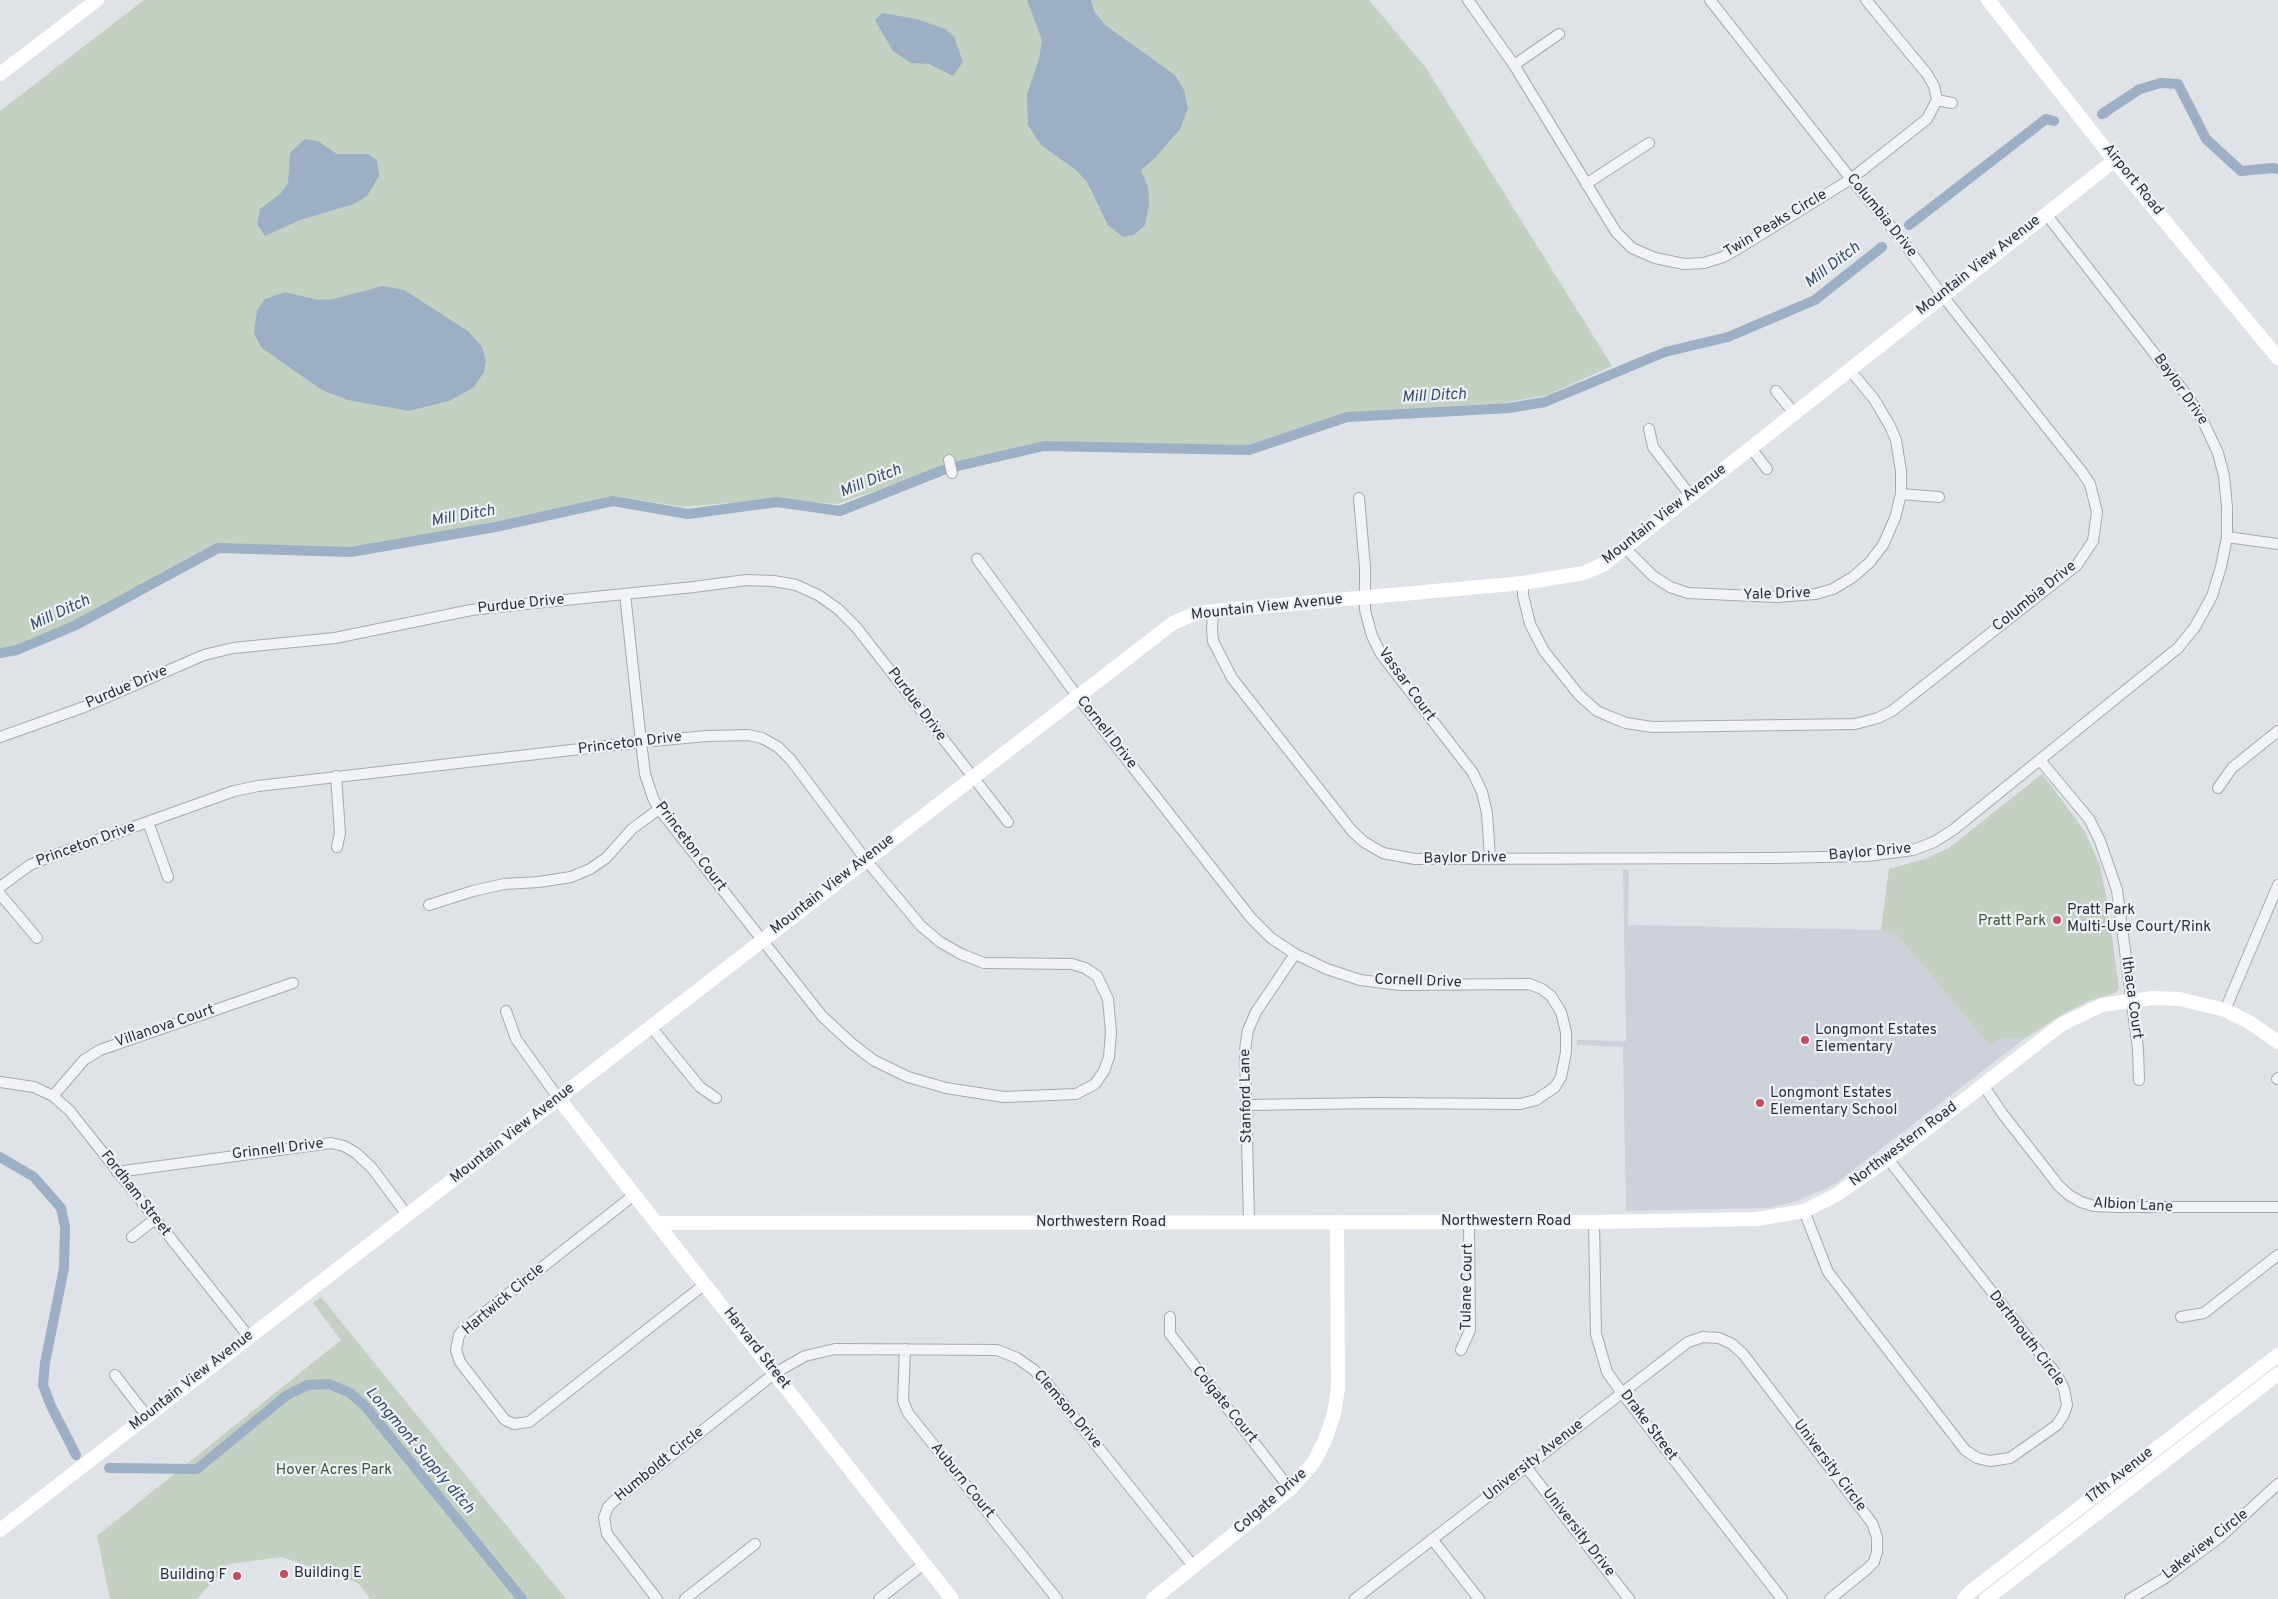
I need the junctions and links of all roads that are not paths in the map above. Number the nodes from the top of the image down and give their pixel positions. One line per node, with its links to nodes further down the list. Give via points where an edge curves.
1 (97, 0): 8 (street)
2 (1468, 0): 7 (street, Twin Peaks Circle)
3 (1710, 0): 13 (street, Columbia Drive)
4 (1866, 0): 9 (street, via 1927,74)
5 (1988, 0): 12 (street, Airport Road)
6 (1559, 34): 7 (street)
7 (1514, 65): 14 (street, Twin Peaks Circle)
8 (0, 74)
9 (1937, 100): 10 (street); 13 (street, Twin Peaks Circle, via 1927,119)
10 (1952, 103)
11 (1649, 144): 14 (street)
12 (2115, 160): 15 (street, Mountain View Avenue); 17 (street, Airport Road)
13 (1851, 179): 14 (street, Twin Peaks Circle, via 1723,257 1684,264 1655,258 1632,248 1616,232); 16 (street, Columbia Drive)
14 (1586, 184)
15 (2046, 214): 16 (street, Mountain View Avenue); 30 (street, Baylor Drive, via 2203,420 2224,476)
16 (1942, 295): 18 (street, Mountain View Avenue); 34 (street, Columbia Drive, via 2082,472 2095,498 2097,527 2090,547 2077,565 1892,711 1855,724 1652,727 1611,718 1579,695 1544,651 1530,624)
17 (2278, 358)
18 (1849, 369): 20 (street, Mountain View Avenue); 26 (street, Yale Drive, via 1874,399 1896,440)
19 (1776, 391): 20 (street)
20 (1794, 413): 22 (street, Mountain View Avenue)
21 (1649, 429): 27 (street, via 1652,448)
22 (1751, 448): 24 (street); 27 (street, Mountain View Avenue)
23 (949, 460): 25 (street)
24 (1766, 468)
25 (952, 473)
26 (1901, 494): 28 (street); 32 (street, Yale Drive, via 1883,545 1870,562 1833,589 1816,594 1776,597 1688,593 1653,576)
27 (1690, 495): 32 (street, Mountain View Avenue)
28 (1939, 497)
29 (1359, 498): 36 (street, Vassar Court)
30 (2227, 537): 31 (street); 42 (street, Baylor Drive, via 2212,596 2195,627 2178,648)
31 (2278, 544)
32 (1625, 548): 34 (street, Mountain View Avenue, via 1604,564 1584,573)
33 (977, 560): 38 (street, Cornell Drive)
34 (1524, 583): 36 (street, Mountain View Avenue)
35 (625, 594): 40 (street, Purdue Drive, via 472,610 336,638 233,648 204,655 84,707); 41 (street, Princeton Court); 44 (street, Purdue Drive, via 746,580 796,585 818,595 856,627)
36 (1365, 598): 37 (street, Mountain View Avenue); 50 (street, Vassar Court, via 1372,636 1382,654 1473,774 1482,792)
37 (1213, 612): 38 (street, Mountain View Avenue, via 1194,614 1173,623); 50 (street, Baylor Drive, via 1213,641 1232,678 1364,842 1383,853 1404,858)
38 (1076, 696): 44 (street, Mountain View Avenue); 59 (street, Cornell Drive, via 1251,918 1271,938)
39 (2278, 731): 45 (street, via 2232,768)
40 (0, 737)
41 (641, 742): 43 (street, Princeton Drive); 46 (street, Princeton Court, via 644,774); 51 (street, Princeton Drive, via 748,734 778,746)
42 (2040, 760): 50 (street, Baylor Drive, via 1954,830 1913,850 1867,856 1776,858); 61 (street, Ithaca Court, via 2089,819 2100,841 2117,890)
43 (336, 776): 47 (street, Princeton Drive, via 234,791); 49 (street, via 340,833)
44 (971, 778): 48 (street, Purdue Drive); 51 (street, Mountain View Avenue)
45 (2218, 788)
46 (659, 809): 56 (street, via 632,829 606,858 571,877 473,890); 58 (street, Princeton Court)
47 (148, 822): 52 (street, Princeton Drive); 54 (street, Princeton Drive, via 30,865)
48 (1008, 822)
49 (337, 847)
50 (1490, 858)
51 (866, 860): 58 (street, Mountain View Avenue); 58 (street, Princeton Drive, via 921,926 961,954 984,962 1072,964 1086,968 1096,976 1108,999 1110,1032 1109,1057 1095,1084 1076,1094 1004,1096 946,1088 908,1076 873,1060 822,1016)
52 (168, 877)
53 (2278, 885): 62 (street)
54 (0, 887)
55 (0, 894): 57 (street)
56 (430, 905)
57 (37, 938)
58 (763, 940): 64 (street, Mountain View Avenue)
59 (1295, 954): 72 (street, Stanford Lane, via 1256,1012 1248,1030); 72 (street, Cornell Drive, via 1360,980 1400,985 1529,984 1542,989 1561,1012 1566,1032 1561,1077 1550,1092 1520,1104)
60 (292, 983): 69 (street, Villanova Court, via 100,1050 84,1060)
61 (2132, 1000): 62 (street, Northwestern Road, via 2180,999); 66 (street, Ithaca Court); 68 (street, Northwestern Road, via 2102,1005 2062,1024)
62 (2225, 1010): 65 (street, Northwestern Road)
63 (506, 1011): 71 (street, via 516,1039)
64 (651, 1027): 70 (street, via 700,1087); 71 (street, Mountain View Avenue)
65 (2278, 1042)
66 (2139, 1080)
67 (0, 1082): 69 (street, Fordham Street, via 34,1087)
68 (1983, 1085): 73 (street, Northwestern Road); 76 (street, Albion Lane, via 2059,1186 2081,1202 2117,1207)
69 (54, 1096): 74 (street, Fordham Street, via 69,1110)
70 (716, 1098)
71 (559, 1099): 75 (street, Harvard Street); 78 (street, Mountain View Avenue)
72 (1246, 1105): 80 (street, Stanford Lane)
73 (1888, 1158): 77 (street, Northwestern Road, via 1836,1195); 77 (street, Dartmouth Circle, via 2064,1389 2066,1405 2057,1425 2010,1458 1990,1461 1965,1450 1828,1272)
74 (117, 1172): 78 (street, Grinnell Drive, via 331,1143 356,1152 372,1168); 79 (street, Fordham Street)
75 (634, 1196): 84 (street, Harvard Street); 87 (street, Hartwick Circle, via 459,1336 456,1350 460,1362 505,1420 514,1424 529,1422)
76 (2278, 1208)
77 (1804, 1211): 83 (street, Northwestern Road, via 1757,1219)
78 (407, 1216): 90 (street, Mountain View Avenue)
79 (155, 1219): 85 (street); 90 (street, Fordham Street)
80 (1249, 1221): 81 (street, Northwestern Road); 84 (street, Northwestern Road)
81 (1338, 1222): 82 (street, Northwestern Road); 102 (street, Colgate Drive, via 1338,1388 1334,1414 1314,1462)
82 (1469, 1222): 83 (street, Northwestern Road); 93 (street, Tulane Court, via 1470,1330)
83 (1594, 1222): 98 (street, Drake Street, via 1596,1334 1608,1372)
84 (656, 1223): 87 (street, Harvard Street)
85 (132, 1237)
86 (2278, 1255): 89 (street, via 2204,1313)
87 (705, 1284): 95 (street, Harvard Street)
88 (1170, 1317): 102 (street, Colgate Court, via 1170,1334)
89 (2181, 1318)
90 (249, 1337): 99 (street, Mountain View Avenue)
91 (1719, 1338): 98 (street, University Avenue, via 1703,1337 1688,1342); 118 (street, University Circle, via 1743,1354 1872,1523 1878,1538 1874,1562)
92 (905, 1349): 95 (street, Clemson Drive, via 825,1351 804,1356); 107 (street, Clemson Drive, via 997,1350 1034,1370); 112 (street, Auburn Court, via 903,1401 908,1413)
93 (1461, 1350)
94 (2278, 1355): 119 (street, 17th Avenue)
95 (775, 1373): 106 (street, Harvard Street); 108 (street, Humboldt Circle, via 608,1507 604,1518 607,1534)
96 (2278, 1374): 120 (street, 17th Avenue)
97 (115, 1375): 99 (street)
98 (1622, 1393): 100 (street, University Avenue); 117 (street, Drake Street)
99 (146, 1415): 103 (street, Mountain View Avenue)
100 (1527, 1468): 104 (street, University Avenue); 116 (street, University Drive)
101 (2278, 1484): 121 (street, Lakeview Circle, via 2219,1538)
102 (1290, 1489): 107 (street, Colgate Drive)
103 (0, 1530)
104 (1432, 1540): 114 (street, University Avenue); 115 (street)
105 (755, 1544): 109 (street)
106 (925, 1564): 110 (street); 111 (street, Harvard Street)
107 (1194, 1567): 113 (street, Colgate Drive)
108 (657, 1599)
109 (685, 1599)
110 (879, 1599)
111 (952, 1599)
112 (1057, 1599)
113 (1153, 1599)
114 (1355, 1599)
115 (1479, 1599)
116 (1629, 1599)
117 (1782, 1599)
118 (1830, 1599)
119 (1964, 1599)
120 (1986, 1599)
121 (2130, 1599)

